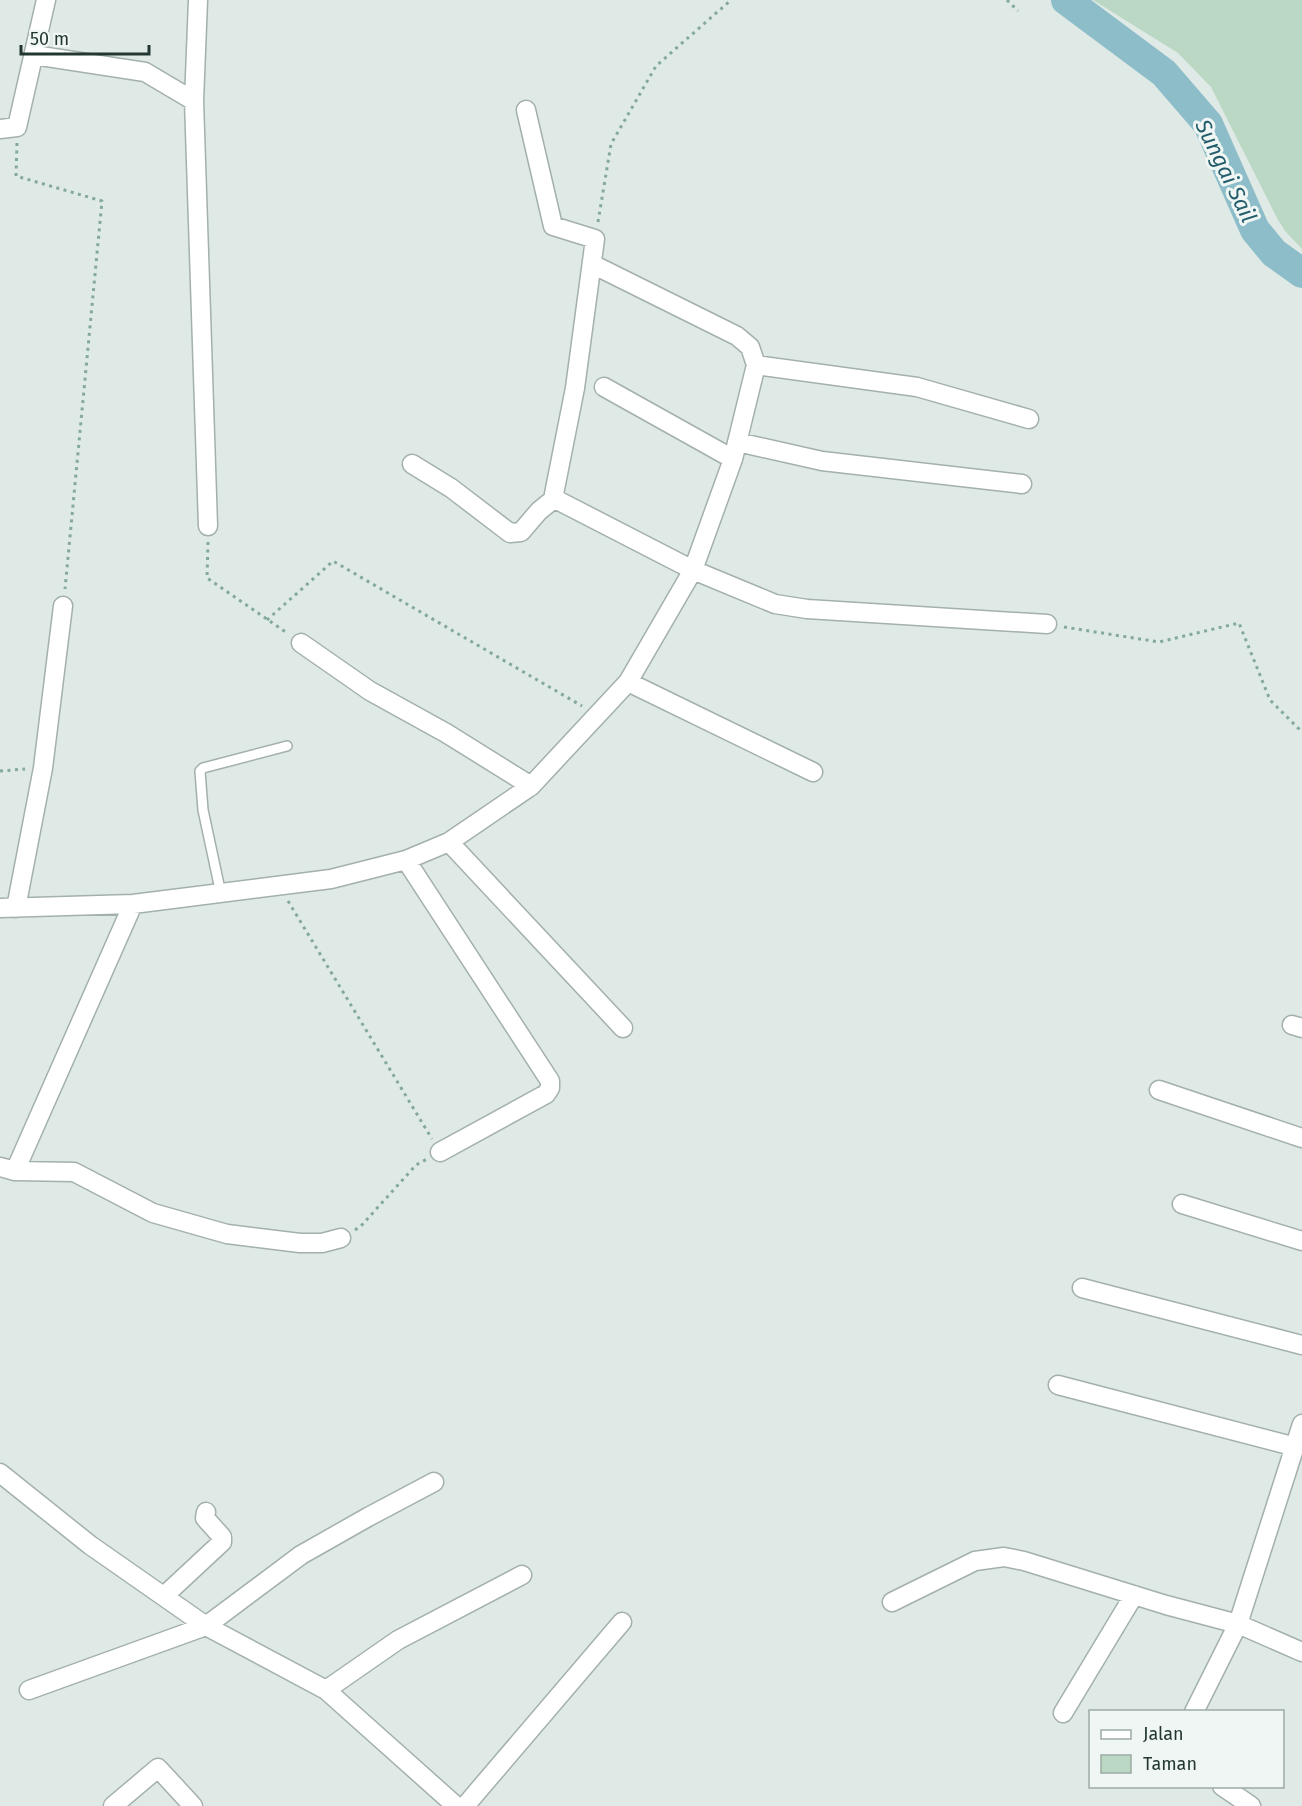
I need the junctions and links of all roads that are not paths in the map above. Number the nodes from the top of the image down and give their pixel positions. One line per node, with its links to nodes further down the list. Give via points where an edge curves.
1 (46, 0): 3 (street)
2 (198, 0): 4 (street)
3 (34, 55): 4 (street, via 145,72); 6 (street)
4 (194, 101): 15 (street)
5 (526, 110): 7 (street, via 553,226 595,239)
6 (9, 128)
7 (592, 264): 8 (street, via 744,341); 14 (street)
8 (756, 365): 10 (street, via 917,387); 11 (street)
9 (604, 387): 11 (street)
10 (1029, 419)
11 (735, 451): 13 (street); 16 (street)
12 (412, 464): 14 (street, via 510,533 521,532)
13 (1022, 484)
14 (555, 498): 16 (street)
15 (208, 526)
16 (693, 570): 18 (street, via 792,608); 20 (street)
17 (63, 606): 28 (street, via 44,768)
18 (1047, 624)
19 (301, 643): 23 (street, via 370,691)
20 (627, 682): 22 (street); 23 (street)
21 (287, 746): 26 (lane, via 200,771 203,810)
22 (813, 772)
23 (531, 786): 24 (street)
24 (449, 842): 25 (street); 29 (street)
25 (406, 860): 26 (street, via 331,879); 32 (street, via 550,1081 546,1094)
26 (221, 894): 27 (street)
27 (133, 904): 28 (street); 33 (street)
28 (8, 908)
29 (623, 1028)
30 (1159, 1090): 31 (street)
31 (1302, 1138)
32 (440, 1152)
33 (8, 1169): 35 (street, via 74,1172 153,1213 227,1234 300,1243)
34 (1182, 1204): 36 (street)
35 (341, 1238)
36 (1302, 1241)
37 (1082, 1288): 38 (street)
38 (1302, 1345)
39 (1058, 1385): 41 (street)
40 (1302, 1424): 41 (street)
41 (1296, 1447): 50 (street)
42 (0, 1473): 47 (street, via 90,1545)
43 (434, 1482): 51 (street, via 301,1556)
44 (206, 1512): 47 (street, via 222,1542)
45 (522, 1575): 54 (street, via 398,1640)
46 (1134, 1595): 48 (street, via 1004,1557 975,1561); 50 (street); 56 (street)
47 (164, 1596): 51 (street)
48 (892, 1602)
49 (622, 1622): 61 (street)
50 (1238, 1624): 52 (street); 55 (street)
51 (206, 1626): 53 (street); 54 (street)
52 (1302, 1652)
53 (29, 1690)
54 (326, 1690): 60 (street)
55 (1195, 1710)
56 (1063, 1713)
57 (1225, 1788): 62 (street)
58 (113, 1806): 59 (street, via 158,1768)
59 (193, 1806)
60 (456, 1806)
61 (465, 1806)
62 (1251, 1806)

